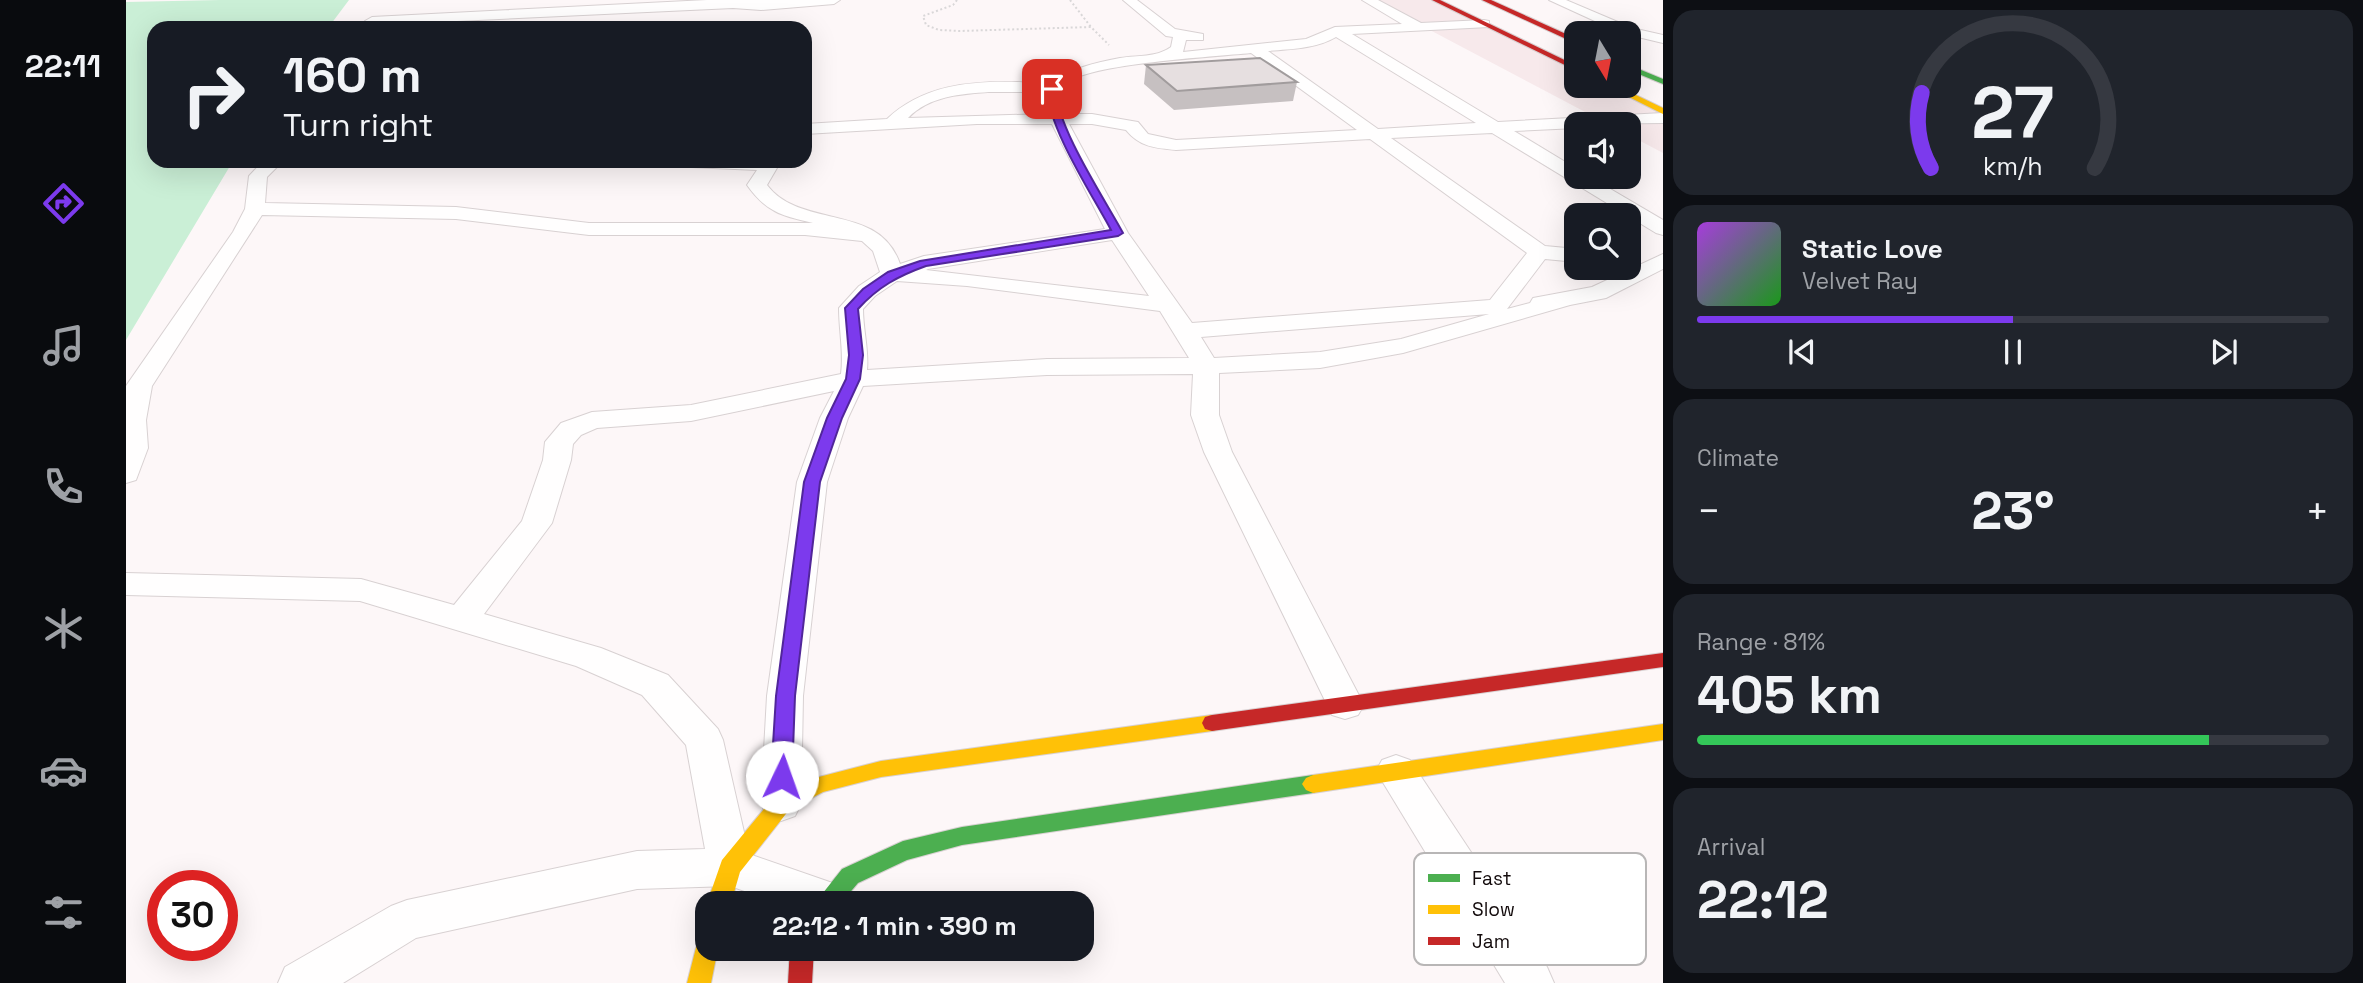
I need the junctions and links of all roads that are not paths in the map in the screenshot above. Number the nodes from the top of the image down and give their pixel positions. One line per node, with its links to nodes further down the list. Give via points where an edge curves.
1 (663, 0): 9 (street)
2 (834, 0): 9 (street)
3 (1129, 0): 19 (street, via 1161,27)
4 (1368, 0): 17 (street)
5 (1435, 0): 16 (main road)
6 (1485, 0): 20 (main road)
7 (1517, 0): 15 (main road)
8 (1555, 0): 21 (street, via 1628,31)
9 (732, 4): 10 (street)
10 (603, 5): 13 (street); 14 (street)
11 (387, 6): 12 (street)
12 (371, 21)
13 (405, 21)
14 (617, 21)
15 (1564, 21)
16 (1484, 24): 17 (street); 25 (main road)
17 (1419, 27): 18 (street)
18 (1336, 31): 19 (street); 22 (street, via 1306,43); 35 (street)
19 (1180, 35): 24 (street, via 1178,50)
20 (1564, 36)
21 (1663, 39)
22 (1255, 49): 24 (street); 37 (street)
23 (1642, 56): 26 (main road)
24 (1165, 58): 29 (street, via 1075,73)
25 (1564, 63)
26 (1663, 65)
27 (1642, 73): 28 (main road)
28 (1663, 82)
29 (1054, 87): 32 (street, via 1052,101); 34 (street, via 937,94 903,110)
30 (1636, 98): 31 (main road)
31 (1663, 111)
32 (1058, 118): 34 (street); 37 (street, via 1114,121 1132,126 1142,138 1176,145); 42 (street)
33 (1663, 118): 35 (street)
34 (892, 124): 36 (street)
35 (1493, 127): 37 (street); 41 (street)
36 (812, 130)
37 (1375, 133): 44 (street)
38 (265, 168): 40 (street, via 256,181)
39 (768, 168): 43 (street, via 757,185 762,195 791,211)
40 (255, 209): 43 (street, via 456,213 589,229 805,229); 55 (street, via 139,386 132,419 134,447)
41 (1663, 229)
42 (1118, 233): 48 (street, via 924,263); 50 (street)
43 (869, 235): 48 (street, via 883,249)
44 (1539, 251): 45 (street); 51 (street)
45 (1564, 254)
46 (1641, 258): 47 (street)
47 (1663, 259): 49 (street, via 1598,293)
48 (892, 274): 50 (street); 54 (street, via 851,308 856,355)
49 (1560, 302): 51 (street); 53 (street, via 1403,346 1320,359)
50 (1167, 305): 52 (street)
51 (1497, 307): 52 (street)
52 (1185, 331): 53 (street)
53 (1206, 366): 54 (street, via 1047,367); 59 (street, via 1205,415 1218,452)
54 (853, 379): 57 (street, via 691,413 592,420 571,429 559,442 558,460 537,523); 62 (street, via 812,482 785,696)
55 (126, 474)
56 (126, 584): 57 (street, via 361,590)
57 (461, 619): 64 (street, via 588,657 655,685 704,740)
58 (1663, 660): 59 (main road)
59 (1345, 705): 62 (main road, via 881,769 818,785)
60 (1663, 732): 61 (main road)
61 (1396, 771): 63 (street); 66 (main road, via 962,836 903,850 850,876)
62 (780, 804): 64 (main road)
63 (1448, 853)
64 (725, 885): 65 (street); 70 (street, via 637,870 407,920)
65 (761, 891)
66 (837, 891)
67 (703, 961): 71 (main road)
68 (802, 961): 72 (main road)
69 (1520, 965): 73 (street)
70 (301, 983)
71 (698, 983)
72 (800, 983)
73 (1531, 983)

